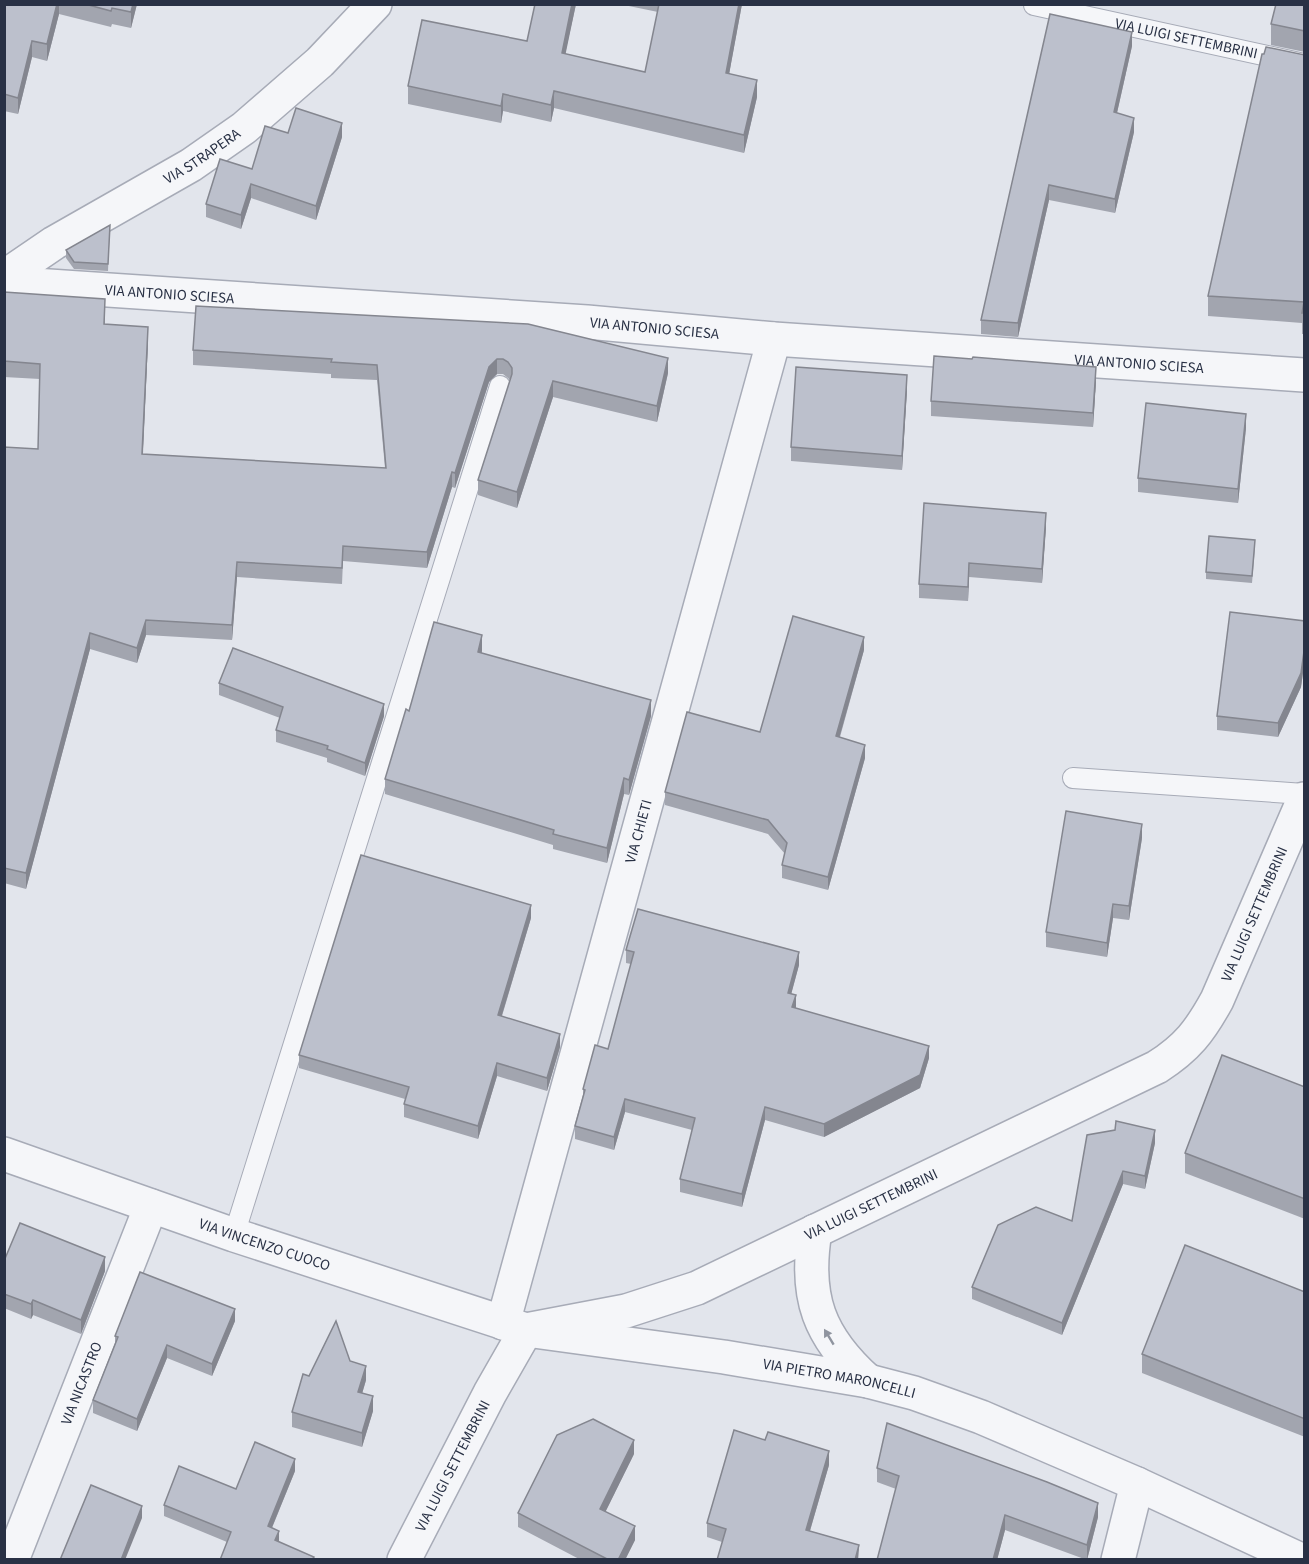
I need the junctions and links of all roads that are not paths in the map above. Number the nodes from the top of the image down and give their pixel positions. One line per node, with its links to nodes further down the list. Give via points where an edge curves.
1 (375, 4): 4 (street, VIA STRAPERA, via 320,62 244,128)
2 (1034, 6): 3 (lane, VIA LUIGI SETTEMBRINI)
3 (1305, 64)
4 (4, 277)
5 (4, 283): 6 (street, VIA ANTONIO SCIESA, via 515,328)
6 (774, 339): 7 (street, VIA ANTONIO SCIESA); 16 (street, VIA CHIETI)
7 (1305, 375)
8 (500, 386): 15 (lane)
9 (1072, 778): 10 (lane)
10 (1305, 794)
11 (1305, 799): 14 (street, VIA LUIGI SETTEMBRINI, via 1217,1000 1190,1043 1157,1066)
12 (4, 1154): 13 (street, VIA VINCENZO CUOCO)
13 (151, 1206): 15 (street, VIA VINCENZO CUOCO); 19 (street, VIA NICASTRO)
14 (815, 1231): 16 (street, VIA LUIGI SETTEMBRINI, via 657,1303); 17 (street, one-way to 14, via 844,1359 823,1327 812,1280)
15 (234, 1235): 16 (street, VIA VINCENZO CUOCO)
16 (515, 1326): 17 (street, VIA PIETRO MARONCELLI); 20 (street, VIA LUIGI SETTEMBRINI, via 490,1393)
17 (868, 1381): 18 (street, VIA PIETRO MARONCELLI, via 957,1408)
18 (1137, 1484): 21 (street); 22 (street, VIA PIETRO MARONCELLI)
19 (12, 1560)
20 (404, 1560)
21 (1118, 1560)
22 (1301, 1560)

